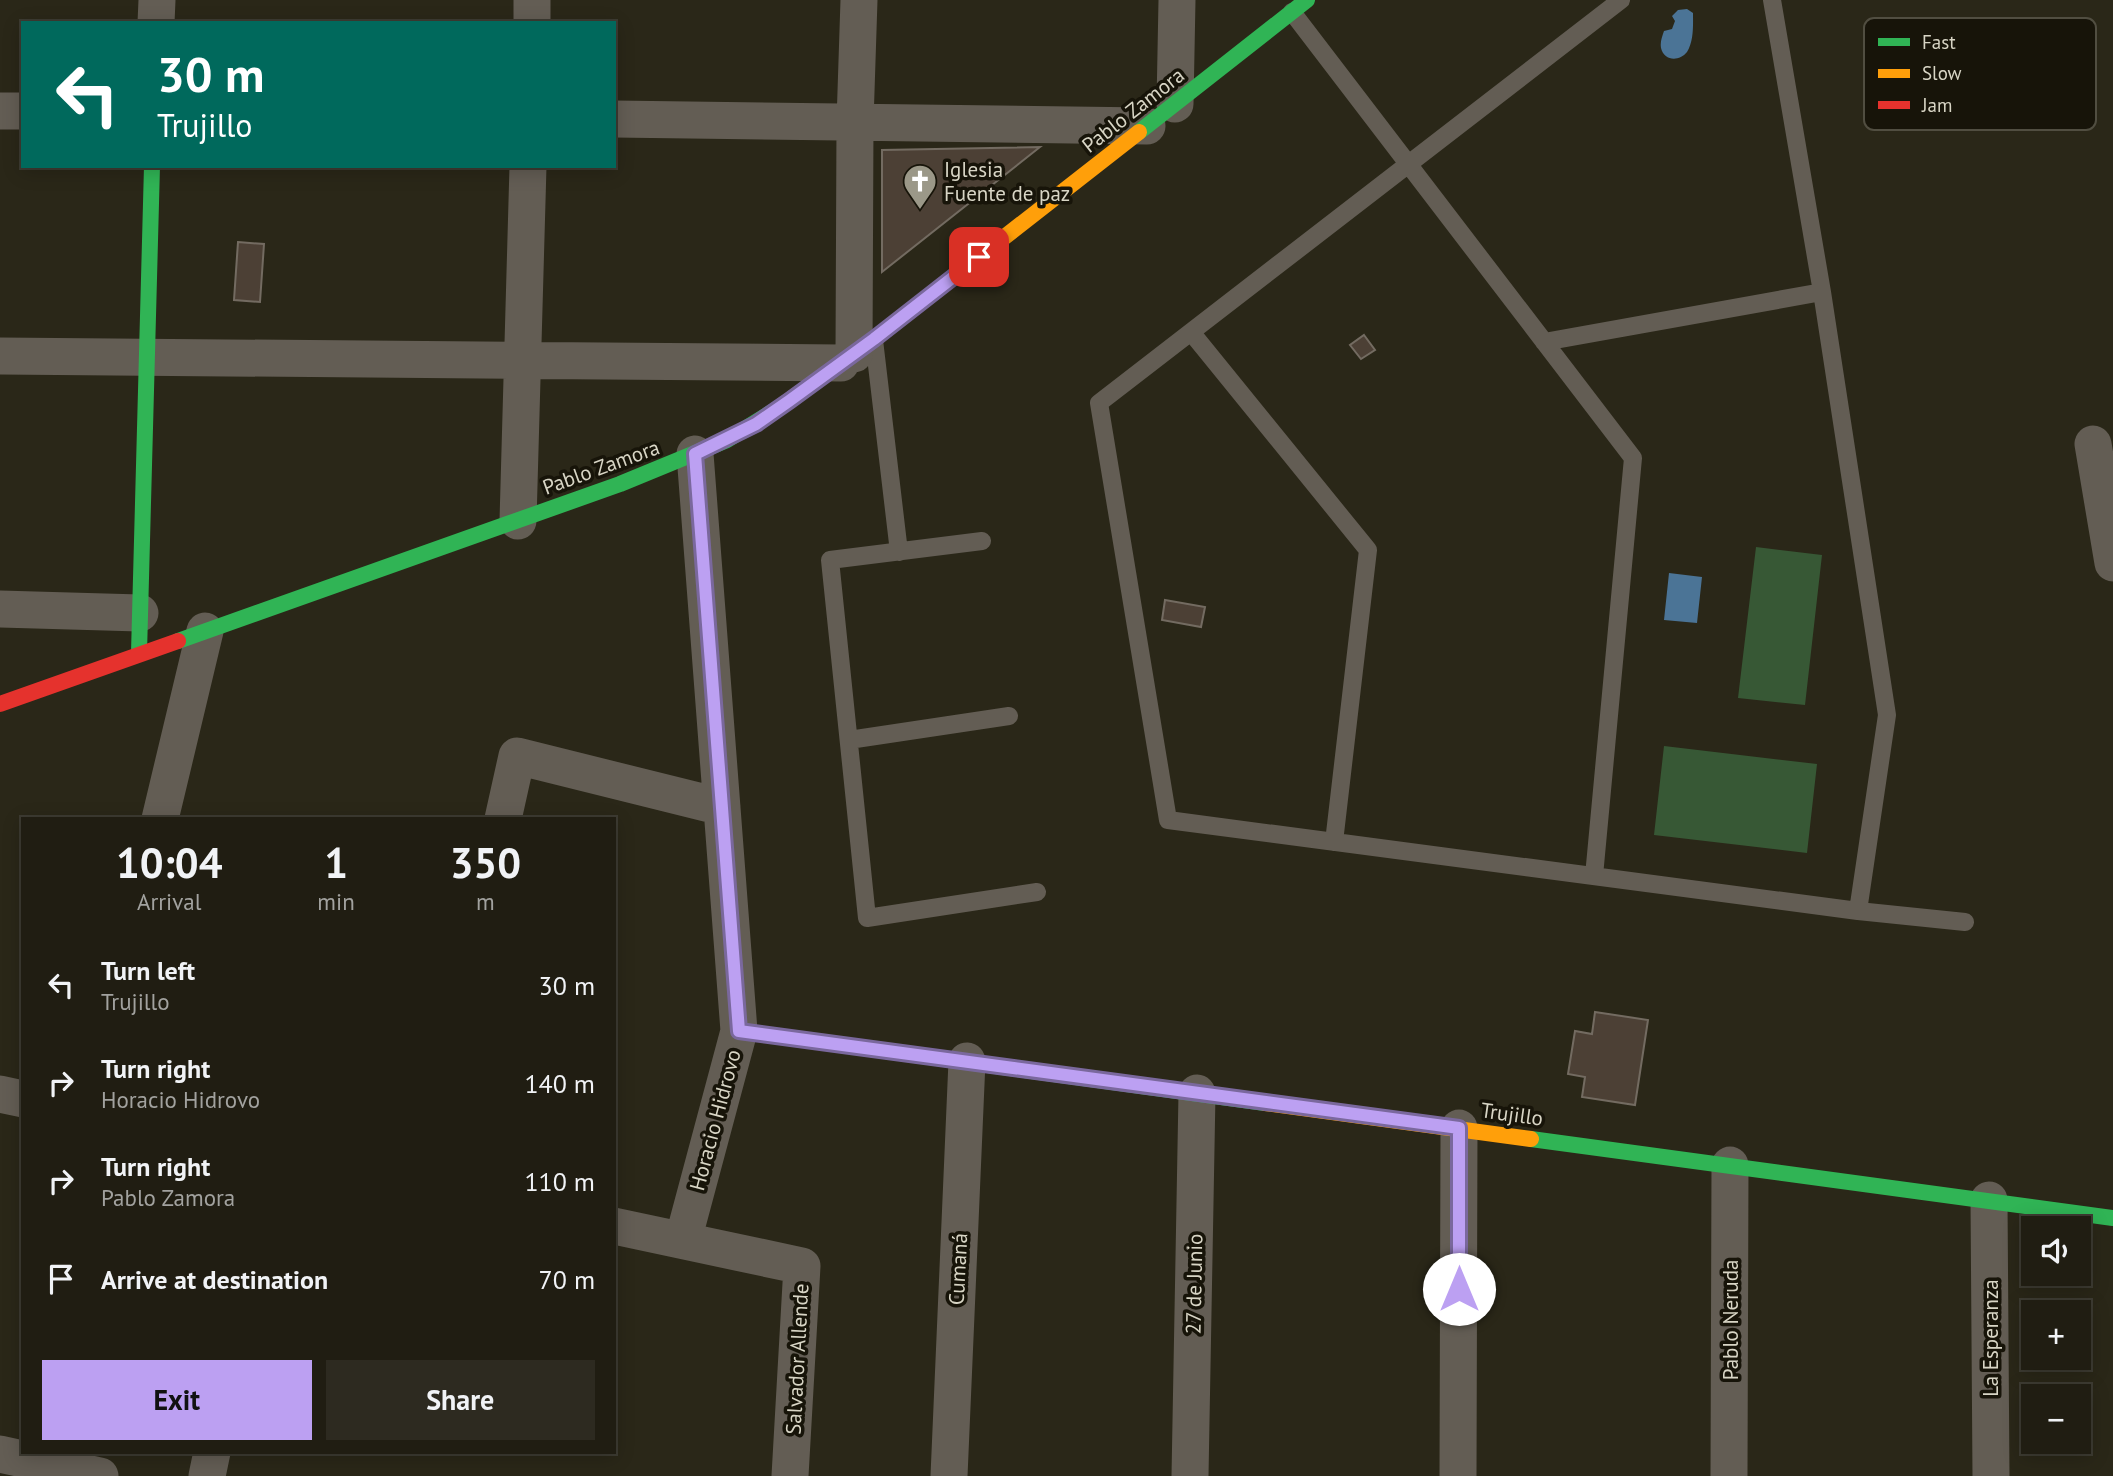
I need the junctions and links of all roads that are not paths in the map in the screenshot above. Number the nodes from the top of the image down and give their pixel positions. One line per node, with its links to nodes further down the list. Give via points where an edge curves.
1 (157, 0): 9 (street)
2 (532, 0): 10 (street)
3 (859, 0): 15 (street)
4 (1177, 0): 13 (street)
5 (1307, 0): 8 (street, Pablo Zamora)
6 (1621, 0): 16 (lane)
7 (1772, 0): 19 (lane)
8 (1292, 12): 13 (street, Pablo Zamora); 16 (lane)
9 (156, 21)
10 (532, 21)
11 (0, 111): 12 (street)
12 (21, 111)
13 (1161, 115): 15 (street); 22 (street, Pablo Zamora)
14 (616, 119): 15 (street)
15 (855, 122): 22 (street)
16 (1408, 164): 20 (lane); 21 (lane)
17 (152, 168): 24 (street)
18 (528, 168): 25 (street)
19 (1822, 292): 21 (lane); 45 (lane, via 1887,715)
20 (1191, 332): 42 (lane, via 1368,550); 42 (lane, via 1099,403 1168,820)
21 (1544, 342): 43 (lane, via 1633,458)
22 (856, 352): 25 (street); 27 (street, Pablo Zamora, via 756,424); 30 (lane)
23 (0, 356): 24 (street)
24 (147, 357): 25 (street); 33 (street)
25 (523, 360): 28 (street)
26 (2092, 444): 31 (street)
27 (695, 454): 28 (street, Pablo Zamora); 39 (street, Horacio Hidrovo)
28 (518, 521): 34 (street, Pablo Zamora)
29 (982, 541): 30 (lane)
30 (899, 552): 38 (lane, via 830,561)
31 (2113, 563)
32 (0, 609): 33 (street)
33 (140, 613): 35 (street)
34 (205, 631): 35 (street, Pablo Zamora); 40 (street)
35 (139, 653): 36 (street, Pablo Zamora)
36 (0, 704)
37 (1009, 716): 38 (lane)
38 (849, 740): 44 (lane, via 867,918)
39 (722, 807): 41 (street, via 517,756); 47 (street, Horacio Hidrovo)
40 (160, 817)
41 (503, 817)
42 (1334, 842): 43 (lane)
43 (1594, 876): 45 (lane)
44 (1037, 892)
45 (1858, 911): 46 (lane)
46 (1965, 922)
47 (739, 1031): 48 (street, Trujillo); 57 (street, Horacio Hidrovo)
48 (967, 1061): 49 (street, Trujillo); 63 (street, Cumaná)
49 (1197, 1093): 52 (street, Trujillo); 64 (street, 27 de Junio)
50 (0, 1094): 51 (street)
51 (21, 1099)
52 (1459, 1128): 53 (street, Trujillo); 65 (street)
53 (1730, 1165): 54 (street, Trujillo); 66 (street, Pablo Neruda)
54 (1989, 1200): 55 (street, Trujillo); 67 (street, La Esperanza)
55 (2113, 1218)
56 (616, 1226): 57 (street, Salvador Allende)
57 (683, 1240): 62 (street, Salvador Allende, via 802,1266)
58 (0, 1454): 60 (street)
59 (212, 1454): 61 (street)
60 (100, 1476)
61 (207, 1476)
62 (790, 1476)
63 (948, 1476)
64 (1190, 1476)
65 (1458, 1476)
66 (1729, 1476)
67 (1990, 1476)

